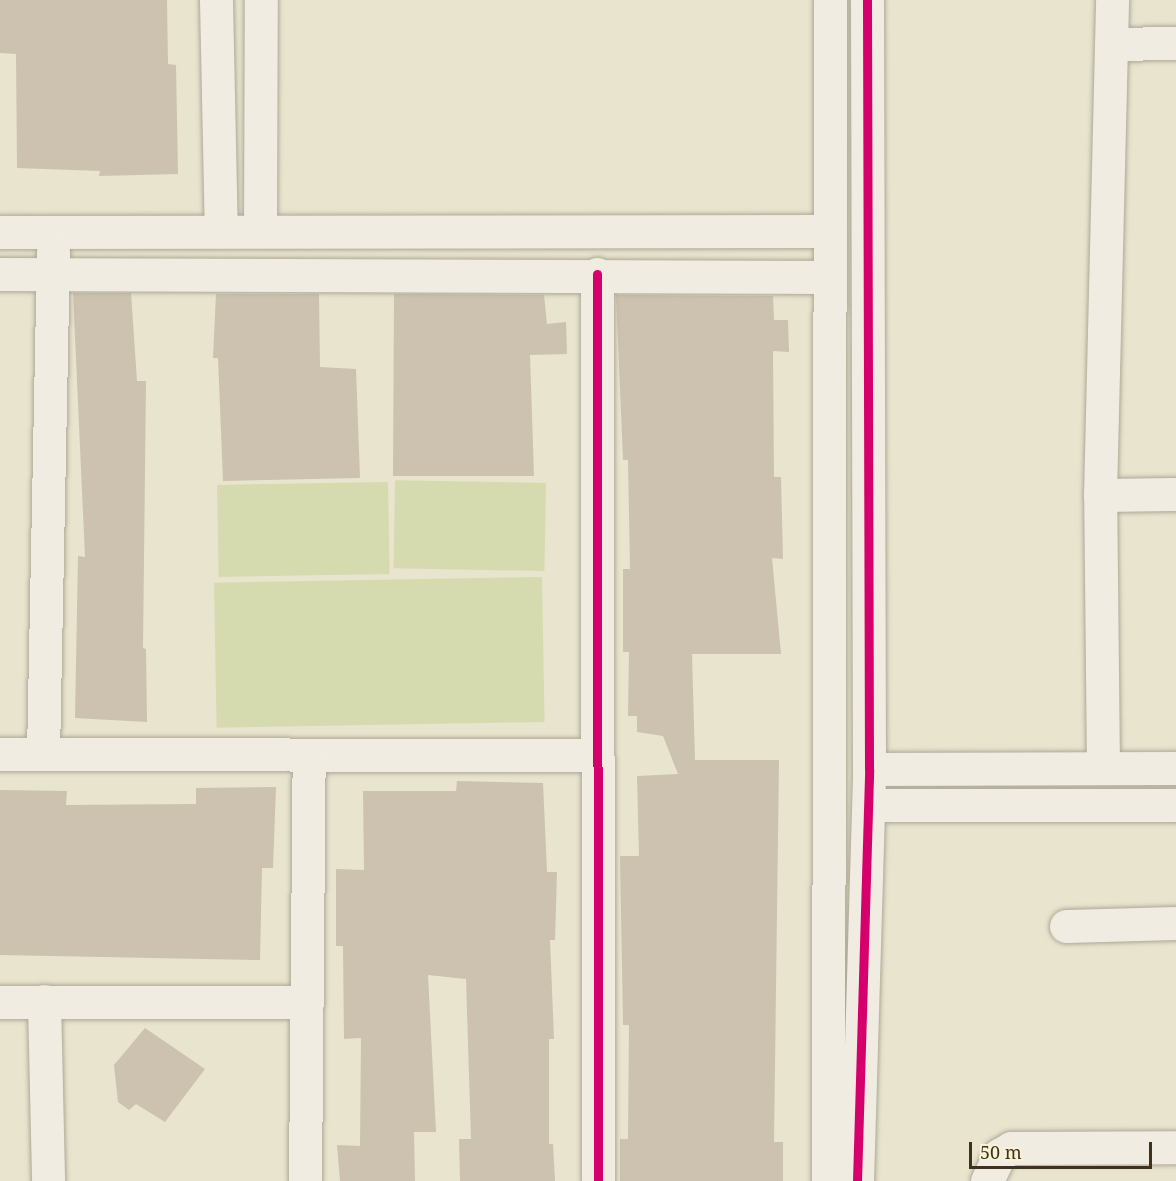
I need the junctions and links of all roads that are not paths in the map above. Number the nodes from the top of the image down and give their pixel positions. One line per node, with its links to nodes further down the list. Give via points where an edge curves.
1 (216, 0): 9 (street)
2 (261, 0): 10 (street)
3 (830, 0): 11 (street)
4 (867, 0): 18 (street)
5 (1112, 0): 7 (street)
6 (1176, 43): 7 (street)
7 (1111, 44): 19 (street)
8 (54, 231): 9 (street); 12 (street); 14 (street)
9 (222, 231): 10 (street)
10 (260, 231): 11 (street)
11 (827, 231): 16 (street)
12 (0, 232)
13 (0, 274): 14 (street)
14 (53, 274): 15 (street); 22 (street)
15 (597, 274): 16 (street); 23 (street)
16 (830, 277): 17 (street)
17 (832, 483): 18 (street); 35 (street)
18 (868, 483): 27 (street)
19 (1101, 495): 20 (street); 25 (street)
20 (1176, 495)
21 (0, 754): 22 (street)
22 (43, 754): 24 (street)
23 (597, 755): 24 (street); 39 (street)
24 (309, 758): 34 (street)
25 (1103, 767): 26 (street); 27 (street)
26 (1176, 768)
27 (870, 769): 28 (street)
28 (869, 805): 29 (street); 35 (street)
29 (1176, 805)
30 (1176, 923): 31 (street)
31 (1066, 926)
32 (44, 1001): 33 (street); 34 (street); 37 (street)
33 (0, 1002)
34 (307, 1002): 38 (street)
35 (844, 1130): 40 (street); 41 (street)
36 (1176, 1147): 42 (street, via 1011,1148 999,1155)
37 (48, 1181)
38 (305, 1181)
39 (598, 1181)
40 (828, 1181)
41 (857, 1181)
42 (987, 1181)

